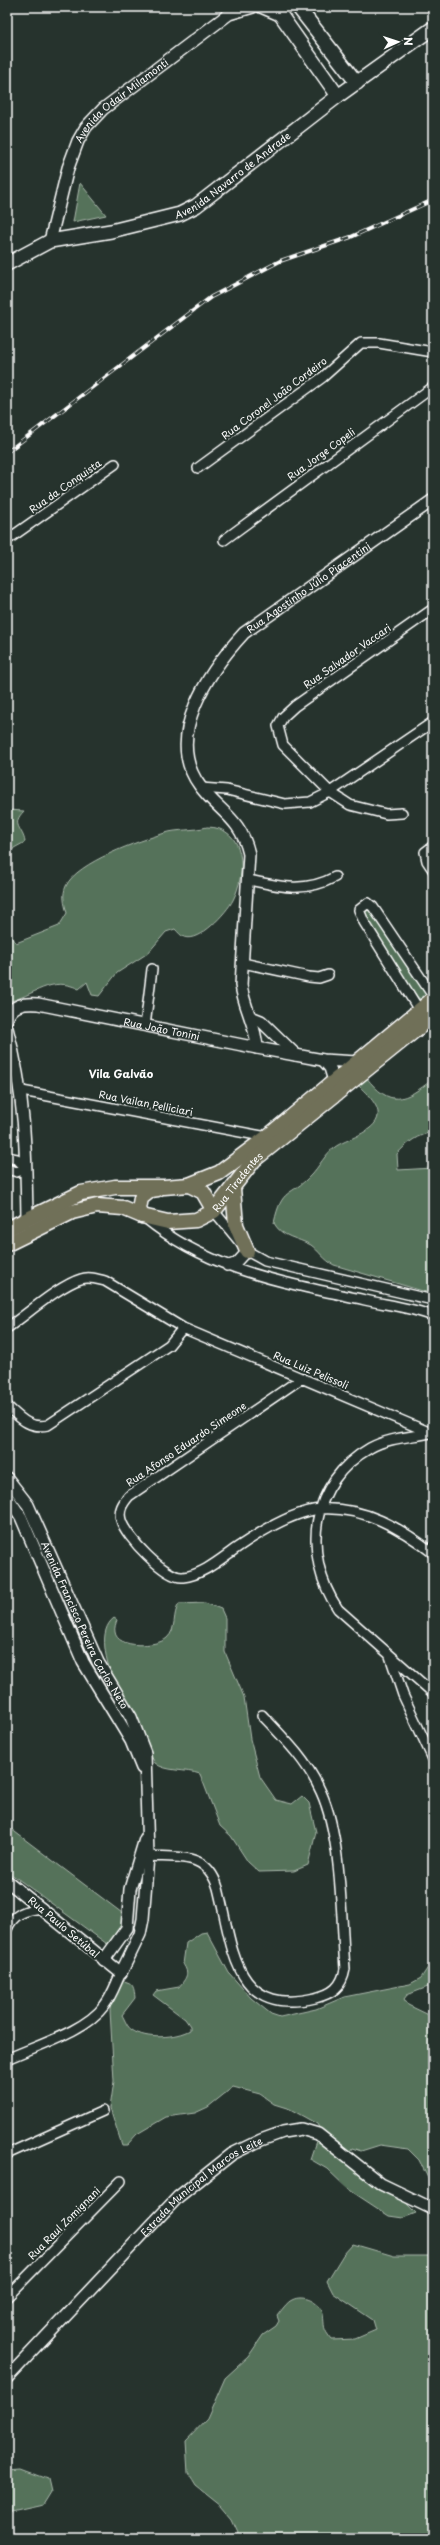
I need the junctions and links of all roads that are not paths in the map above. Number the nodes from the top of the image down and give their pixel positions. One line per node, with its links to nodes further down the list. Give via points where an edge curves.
1 (253, 7): 4 (street, Avenida Odair Milamonti)
2 (260, 7): 5 (street)
3 (298, 7): 7 (main road)
4 (232, 10): 9 (street, Avenida Odair Milamonti, via 103,109 86,127 68,168)
5 (278, 12): 8 (main road)
6 (432, 28): 7 (main road, Avenida Navarro de Andrade)
7 (356, 83): 8 (main road, Avenida Navarro de Andrade)
8 (338, 96): 9 (main road, Avenida Navarro de Andrade, via 196,206 180,214 111,231)
9 (50, 241): 10 (main road, Avenida Navarro de Andrade)
10 (7, 264)
11 (433, 352): 14 (street, Rua Coronel João Cordeiro, via 380,343 361,344 323,377)
12 (433, 387): 17 (street, Rua Jorge Copeli)
13 (116, 464): 16 (street, Rua da Conquista)
14 (198, 468)
15 (433, 500): 20 (street, Rua Agostinho Júlio Piacentini, via 244,633 226,653 189,723 186,740 189,770)
16 (7, 540)
17 (224, 540)
18 (433, 609): 21 (street, Rua Salvador Vaccari, via 283,717 278,726 283,745)
19 (433, 722): 21 (street)
20 (201, 788): 21 (street, via 227,790 285,804 310,802); 26 (street, Rua Agostinho Júlio Piacentini, via 231,817 246,839)
21 (330, 792): 22 (street, via 350,805 386,814)
22 (402, 813)
23 (433, 846): 24 (street, via 424,856)
24 (433, 870)
25 (335, 877): 26 (street, via 318,886 301,887 275,886)
26 (249, 880): 27 (street, Rua Agostinho Júlio Piacentini)
27 (243, 963): 29 (street, via 309,977 319,978); 34 (street, Rua Agostinho Júlio Piacentini, via 243,998)
28 (152, 970): 36 (street)
29 (328, 975)
30 (433, 996): 32 (street, via 372,907 368,903 362,906 359,910 364,922)
31 (433, 999): 32 (main road, Rua Tiradentes)
32 (419, 1010): 41 (main road, Rua Tiradentes)
33 (433, 1016): 50 (main road, Rua Tiradentes, via 254,1160)
34 (251, 1017): 38 (street, Rua Agostinho Júlio Piacentini); 39 (street, via 261,1021)
35 (7, 1019): 36 (street, Rua João Tonini, via 11,1011 24,1003)
36 (145, 1026): 38 (street, Rua João Tonini)
37 (7, 1028): 43 (street)
38 (257, 1048): 39 (street, Rua João Tonini)
39 (296, 1055): 40 (street, Rua João Tonini)
40 (324, 1060): 41 (street, Rua João Tonini); 42 (street)
41 (357, 1062): 42 (main road, Rua Tiradentes)
42 (334, 1081): 44 (main road, Rua Tiradentes)
43 (22, 1091): 44 (street, Rua Vailan Pelliciari); 46 (street)
44 (267, 1137): 48 (main road, Rua Tiradentes, via 219,1174)
45 (7, 1157): 46 (street, via 17,1159)
46 (26, 1168): 47 (street, via 17,1172); 53 (street)
47 (7, 1169)
48 (189, 1185): 49 (main road, Rua Tiradentes); 51 (main road, via 203,1192)
49 (164, 1187): 52 (main road, via 151,1190 141,1198 139,1210); 53 (main road, Rua Tiradentes, via 96,1189 65,1199)
50 (232, 1188): 51 (main road, Rua Tiradentes); 56 (main road, via 236,1225)
51 (214, 1211): 52 (main road, Rua Tiradentes, via 196,1220 179,1222); 56 (street)
52 (142, 1216): 55 (main road, Rua Tiradentes, via 123,1208 109,1206 84,1208); 57 (street, via 180,1244)
53 (27, 1218): 54 (main road, Rua Tiradentes)
54 (7, 1228)
55 (7, 1244)
56 (247, 1251): 57 (street, via 237,1262); 58 (street, via 265,1262 280,1266)
57 (226, 1266): 59 (street, via 274,1280)
58 (433, 1300)
59 (433, 1316)
60 (7, 1328): 61 (street, Rua Luiz Pelissoli, via 68,1285 81,1279 93,1278 105,1281)
61 (183, 1328): 62 (street, Rua Luiz Pelissoli); 63 (street, via 169,1345 48,1425 39,1427 27,1424)
62 (302, 1378): 64 (street, Rua Luiz Pelissoli); 67 (street, Rua Afonso Eduardo Simeone, via 129,1496 122,1504 121,1521 125,1530 153,1561 168,1573 182,1577 201,1572 261,1532)
63 (7, 1406)
64 (432, 1433): 67 (street, via 394,1439 372,1447 352,1459 334,1481)
65 (7, 1478): 68 (street, Avenida Francisco Pereira Carlos Neto, via 24,1499)
66 (9, 1498): 68 (street, via 28,1510); 71 (street, Avenida Francisco Pereira Carlos Neto, via 21,1517)
67 (320, 1509): 69 (street, Rua Afonso Eduardo Simeone, via 346,1511 386,1522 407,1533); 72 (street, via 315,1548 327,1592 338,1609)
68 (36, 1521): 70 (street, Avenida Francisco Pereira Carlos Neto)
69 (433, 1553)
70 (71, 1600): 71 (street, via 72,1614); 73 (street, Avenida Francisco Pereira Carlos Neto, via 98,1662)
71 (66, 1625): 76 (street, Avenida Francisco Pereira Carlos Neto, via 83,1662)
72 (390, 1655): 74 (street); 77 (street, via 403,1695)
73 (114, 1688): 76 (street, via 114,1700 122,1719); 78 (street, Avenida Francisco Pereira Carlos Neto, via 141,1741 145,1753)
74 (433, 1693)
75 (262, 1715): 80 (street, via 291,1745 309,1769 330,1814 335,1841 345,1969 338,1988 326,1996 302,2001 281,2001 265,1997 251,1988 238,1968 218,1888 207,1866 196,1860)
76 (120, 1724): 78 (street, Avenida Francisco Pereira Carlos Neto, via 131,1741)
77 (433, 1758)
78 (145, 1778): 79 (street, Avenida Francisco Pereira Carlos Neto)
79 (147, 1833): 80 (street, Avenida Francisco Pereira Carlos Neto); 82 (street, Avenida Francisco Pereira Carlos Neto, via 130,1889)
80 (148, 1856): 84 (street, Avenida Francisco Pereira Carlos Neto)
81 (7, 1881): 83 (street, Rua Paulo Setúbal)
82 (129, 1905): 84 (street, via 134,1916); 86 (street, Avenida Francisco Pereira Carlos Neto, via 127,1928)
83 (42, 1908): 85 (street, via 18,1914); 86 (street, Rua Paulo Setúbal)
84 (143, 1919): 87 (street, Avenida Francisco Pereira Carlos Neto, via 140,1934)
85 (7, 1929)
86 (104, 1960): 87 (street, Rua Paulo Setúbal)
87 (121, 1973): 88 (street, via 105,2006 94,2016 79,2026)
88 (7, 2059)
89 (103, 2111): 90 (street)
90 (7, 2154)
91 (121, 2181): 93 (street, Rua Raul Zomignani)
92 (433, 2209): 94 (street, Estrada Municipal Marcos Leite, via 381,2184 318,2134 302,2129 283,2132 261,2140 232,2154 178,2197)
93 (7, 2297)
94 (7, 2378)

